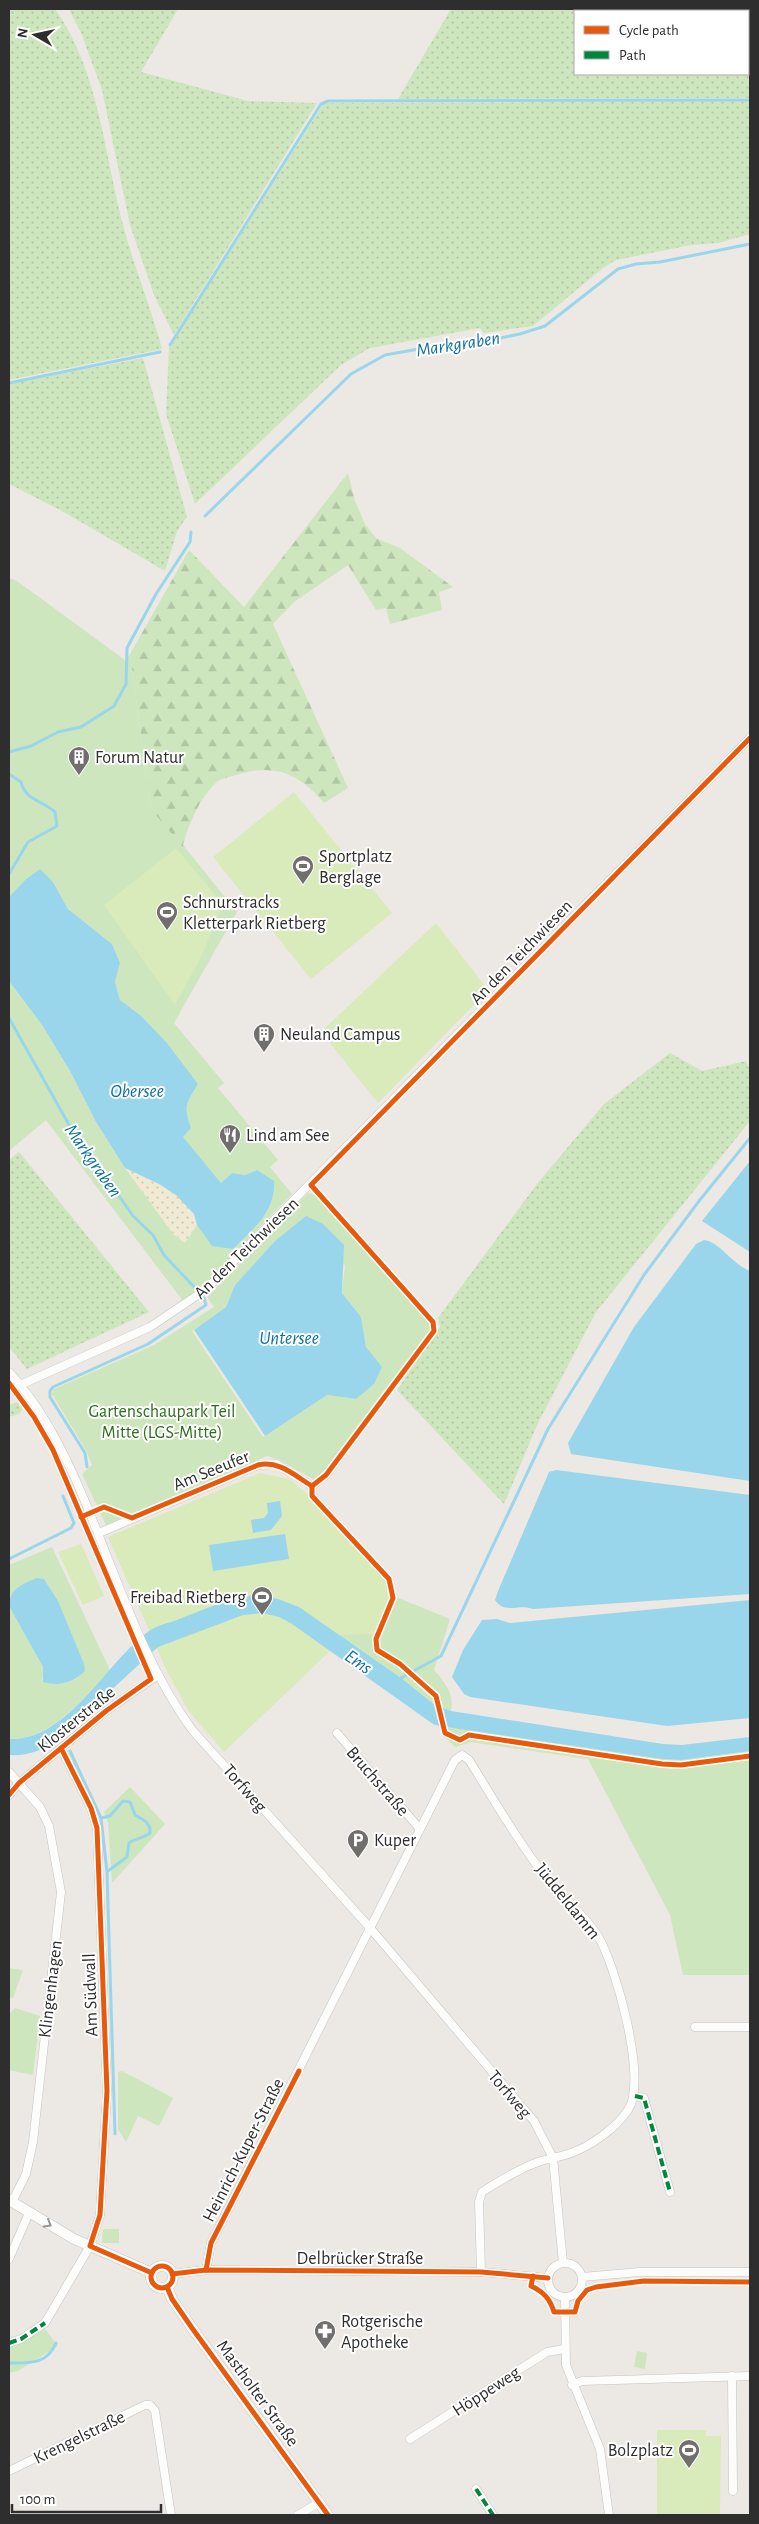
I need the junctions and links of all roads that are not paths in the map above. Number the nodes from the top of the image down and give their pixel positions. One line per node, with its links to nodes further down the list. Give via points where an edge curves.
1 (750, 738): 3 (street, An den Teichwiesen, via 205,1290 150,1327)
2 (9, 1372): 3 (street, Torfweg)
3 (20, 1385): 5 (street, Torfweg, via 61,1448)
4 (342, 1453): 5 (street, Am Seeufer, via 326,1475 312,1486 276,1464 258,1465)
5 (99, 1533): 6 (street, Torfweg, via 152,1663)
6 (154, 1677): 8 (street, Klosterstraße); 14 (street, Torfweg, via 193,1731)
7 (337, 1733): 13 (street, Bruchstraße)
8 (61, 1748): 11 (street, Klosterstraße); 22 (street, Am Südwall, via 91,1808 97,1828 107,2091 100,2215)
9 (462, 1755): 13 (street, Bruchstraße, via 454,1760); 17 (street, Jüddeldamm, via 549,1881 585,1919 608,1953 628,2028 636,2075)
10 (9, 1772): 11 (street)
11 (18, 1783): 12 (street, Klosterstraße); 20 (street, Klingenhagen, via 40,1807 49,1826 61,1892 33,2142 26,2174)
12 (9, 1795)
13 (420, 1829): 14 (street, Bruchstraße)
14 (371, 1930): 18 (street, Torfweg, via 534,2121); 25 (street, Heinrich-Kuper-Straße, via 211,2243)
15 (695, 2027): 16 (street)
16 (750, 2027)
17 (635, 2096): 18 (street, via 628,2110 608,2131 572,2153); 19 (street, via 644,2098)
18 (553, 2158): 24 (street, Torfweg); 26 (street, via 482,2192 479,2202)
19 (670, 2192)
20 (10, 2201): 21 (street)
21 (29, 2213): 22 (street, one-way to 22); 23 (street)
22 (90, 2246): 28 (street); 34 (street, Am Südwall, via 46,2323)
23 (9, 2259)
24 (563, 2263): 30 (street, via 573,2265); 31 (street, via 554,2266)
25 (206, 2270): 26 (street, Delbrücker Straße); 29 (street, Delbrücker Straße)
26 (481, 2272): 31 (street, Delbrücker Straße)
27 (750, 2272): 30 (street, via 640,2272)
28 (152, 2273): 29 (street, via 165,2266); 32 (street, via 155,2285)
29 (172, 2274): 32 (street)
30 (582, 2277): 33 (street, via 579,2288)
31 (548, 2278): 33 (street, via 550,2289)
32 (167, 2287): 43 (street, Mastholter Straße, via 192,2328)
33 (565, 2297): 35 (street)
34 (9, 2344)
35 (565, 2349): 38 (street); 39 (street, Höppeweg, via 547,2352)
36 (732, 2376): 37 (street); 38 (street, via 582,2381); 42 (street)
37 (750, 2376)
38 (572, 2385): 48 (street, via 600,2449)
39 (410, 2439)
40 (9, 2471): 44 (street, Krengelstraße, via 150,2405 155,2411)
41 (476, 2489): 47 (street)
42 (733, 2491)
43 (320, 2502): 45 (street); 46 (street, Mastholter Straße)
44 (170, 2515)
45 (298, 2515)
46 (328, 2515)
47 (493, 2515)
48 (609, 2515)

